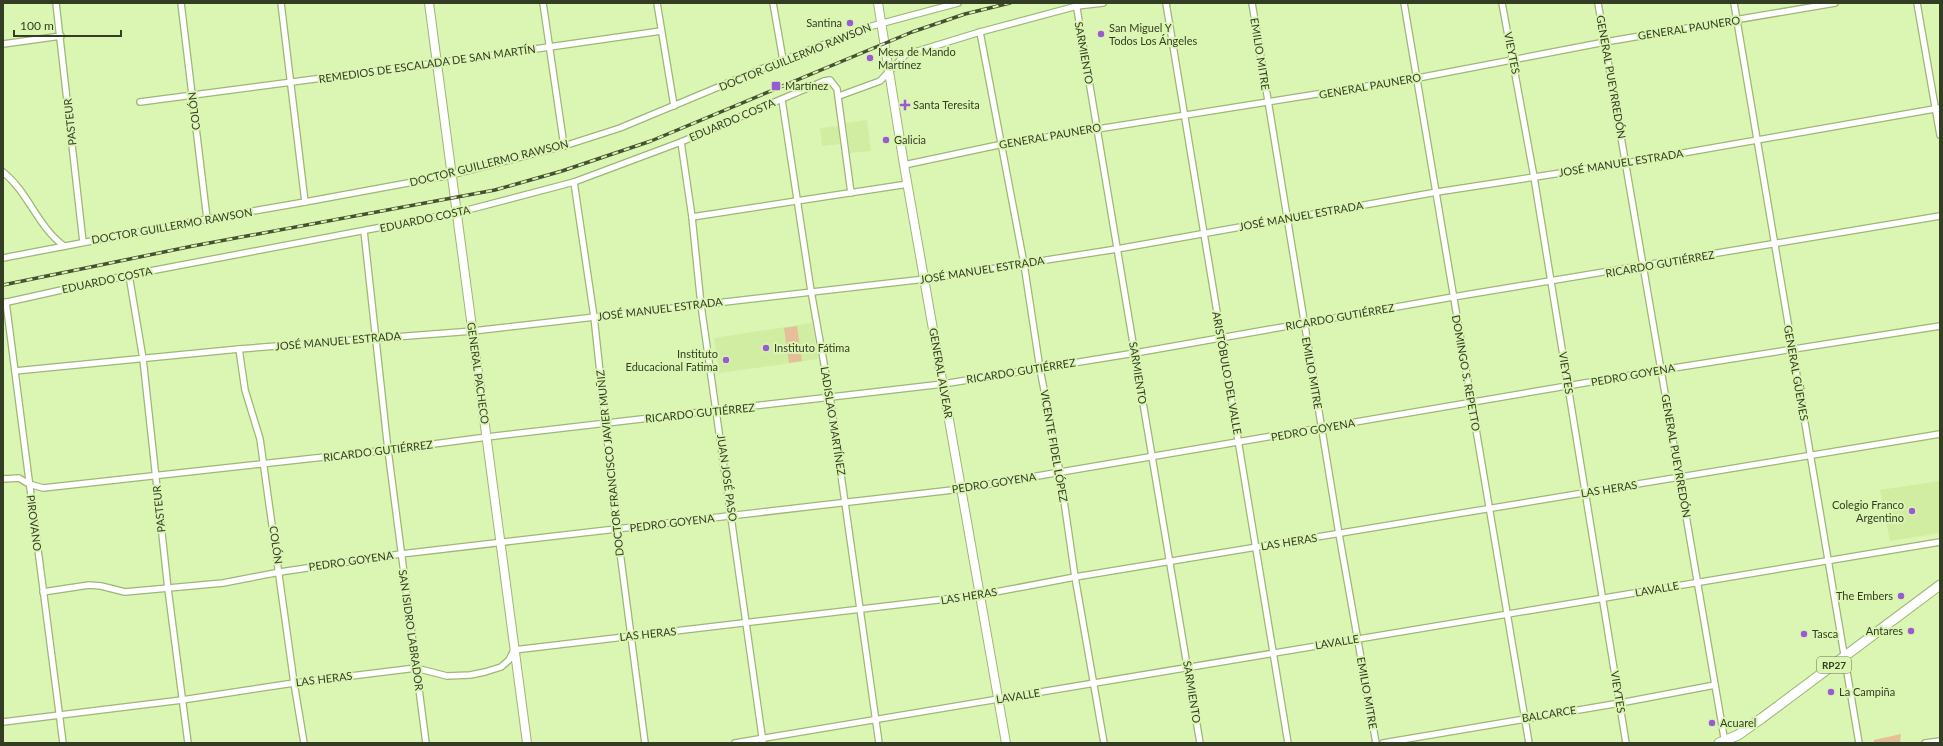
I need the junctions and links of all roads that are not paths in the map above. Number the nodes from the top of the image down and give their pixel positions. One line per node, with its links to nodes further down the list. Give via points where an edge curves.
1 (56, 3): 24 (street, PASTEUR)
2 (181, 3): 34 (street, COLÓN)
3 (281, 3): 33 (street)
4 (429, 3): 30 (street, GENERAL PACHECO)
5 (543, 3): 27 (street)
6 (657, 3): 22 (street)
7 (773, 3): 28 (street)
8 (878, 3): 21 (street, GENERAL ALVEAR)
9 (958, 3): 21 (street, DOCTOR GUILLERMO RAWSON)
10 (1103, 3): 19 (street)
11 (1166, 3): 41 (street, ARISTÓBULO DEL VALLE)
12 (1252, 3): 38 (street, EMILIO MITRE)
13 (1404, 3): 32 (street, DOMINGO S. REPETTO)
14 (1502, 3): 29 (street, VIEYTES)
15 (1598, 3): 25 (street, GENERAL PUEYRREDÓN)
16 (1734, 3): 20 (street, GENERAL GÜEMES)
17 (1835, 3): 20 (street, GENERAL PAUNERO)
18 (1918, 3): 40 (street)
19 (1076, 5): 23 (street); 42 (street, SARMIENTO)
20 (1737, 20): 25 (street, GENERAL PAUNERO); 44 (street, GENERAL GÜEMES)
21 (882, 23): 28 (street, DOCTOR GUILLERMO RAWSON); 31 (street, GENERAL ALVEAR)
22 (661, 31): 27 (street, REMEDIOS DE ESCALADA DE SAN MARTÍN); 39 (street)
23 (980, 32): 31 (street, via 905,55); 46 (street, VICENTE FIDEL LÓPEZ)
24 (60, 36): 26 (street); 66 (street, PASTEUR)
25 (1605, 42): 29 (street, GENERAL PAUNERO); 48 (street, GENERAL PUEYRREDÓN)
26 (3, 44)
27 (550, 47): 30 (street, REMEDIOS DE ESCALADA DE SAN MARTÍN); 47 (street)
28 (783, 60): 39 (street, DOCTOR GUILLERMO RAWSON)
29 (1514, 60): 32 (street, GENERAL PAUNERO); 52 (street, VIEYTES)
30 (437, 63): 33 (street, REMEDIOS DE ESCALADA DE SAN MARTÍN); 51 (street, GENERAL PACHECO)
31 (889, 72): 35 (street, via 880,81); 49 (street, GENERAL ALVEAR)
32 (1418, 78): 38 (street, GENERAL PAUNERO); 55 (street, DOMINGO S. REPETTO)
33 (290, 82): 34 (street, REMEDIOS DE ESCALADA DE SAN MARTÍN); 58 (street)
34 (192, 94): 37 (street, REMEDIOS DE ESCALADA DE SAN MARTÍN); 62 (street, COLÓN)
35 (839, 96): 36 (street, EDUARDO COSTA, via 830,80 818,82); 56 (street)
36 (782, 100): 45 (street, EDUARDO COSTA); 57 (street, LADISLAO MARTÍNEZ)
37 (140, 102)
38 (1268, 103): 41 (street, GENERAL PAUNERO); 63 (street, EMILIO MITRE)
39 (674, 106): 47 (street, DOCTOR GUILLERMO RAWSON, via 620,128)
40 (1938, 108): 43 (street); 44 (street, JOSÉ MANUEL ESTRADA)
41 (1183, 116): 42 (street, GENERAL PAUNERO); 65 (street, ARISTÓBULO DEL VALLE)
42 (1097, 128): 46 (street, GENERAL PAUNERO); 69 (street, SARMIENTO)
43 (1940, 135)
44 (1757, 140): 48 (street, JOSÉ MANUEL ESTRADA); 67 (street, GENERAL GÜEMES)
45 (681, 142): 53 (street, EDUARDO COSTA); 61 (street, JUAN JOSÉ PASO)
46 (1002, 144): 49 (street, GENERAL PAUNERO); 71 (street, VICENTE FIDEL LÓPEZ)
47 (564, 146): 51 (street, DOCTOR GUILLERMO RAWSON)
48 (1626, 163): 52 (street, JOSÉ MANUEL ESTRADA); 72 (street, GENERAL PUEYRREDÓN)
49 (904, 165): 54 (street, GENERAL ALVEAR)
50 (3, 172): 68 (street, via 20,188 50,234)
51 (451, 175): 58 (street, DOCTOR GUILLERMO RAWSON); 59 (street, GENERAL PACHECO)
52 (1534, 177): 55 (street, JOSÉ MANUEL ESTRADA); 75 (street, VIEYTES)
53 (574, 182): 59 (street, EDUARDO COSTA); 80 (street, DOCTOR FRANCISCO JAVIER MUÑIZ)
54 (908, 184): 56 (street); 74 (street, GENERAL ALVEAR)
55 (1437, 192): 63 (street, JOSÉ MANUEL ESTRADA); 77 (street, DOMINGO S. REPETTO)
56 (851, 193): 57 (street)
57 (797, 201): 61 (street); 76 (street, LADISLAO MARTÍNEZ)
58 (305, 202): 62 (street, DOCTOR GUILLERMO RAWSON)
59 (456, 213): 64 (street, EDUARDO COSTA); 83 (street, GENERAL PACHECO)
60 (1940, 216): 67 (street, RICARDO GUTIÉRREZ)
61 (692, 217): 79 (street, JUAN JOSÉ PASO)
62 (206, 218): 66 (street, DOCTOR GUILLERMO RAWSON)
63 (1287, 219): 65 (street, JOSÉ MANUEL ESTRADA); 81 (street, EMILIO MITRE)
64 (364, 231): 73 (street, EDUARDO COSTA); 85 (street, SAN ISIDRO LABRADOR)
65 (1203, 234): 69 (street, JOSÉ MANUEL ESTRADA); 84 (street, ARISTÓBULO DEL VALLE)
66 (83, 242): 68 (street, DOCTOR GUILLERMO RAWSON)
67 (1775, 244): 72 (street, RICARDO GUTIÉRREZ); 87 (street, GENERAL GÜEMES)
68 (64, 246): 70 (street, DOCTOR GUILLERMO RAWSON)
69 (1117, 249): 71 (street, JOSÉ MANUEL ESTRADA); 88 (street, SARMIENTO)
70 (3, 258)
71 (1024, 264): 74 (street, JOSÉ MANUEL ESTRADA); 90 (street, VICENTE FIDEL LÓPEZ)
72 (1644, 266): 75 (street, RICARDO GUTIÉRREZ); 91 (street, GENERAL PUEYRREDÓN)
73 (129, 275): 78 (street, EDUARDO COSTA); 89 (street, PASTEUR)
74 (925, 279): 76 (street, JOSÉ MANUEL ESTRADA); 93 (street, GENERAL ALVEAR)
75 (1551, 282): 77 (street, RICARDO GUTIÉRREZ); 94 (street, VIEYTES)
76 (811, 291): 79 (street, JOSÉ MANUEL ESTRADA); 95 (street, LADISLAO MARTÍNEZ)
77 (1453, 297): 81 (street, RICARDO GUTIÉRREZ); 96 (street, DOMINGO S. REPETTO)
78 (4, 302): 92 (street, PIROVANO)
79 (701, 305): 80 (street, JOSÉ MANUEL ESTRADA); 97 (street, JUAN JOSÉ PASO)
80 (594, 317): 83 (street, JOSÉ MANUEL ESTRADA); 98 (street, DOCTOR FRANCISCO JAVIER MUÑIZ)
81 (1304, 324): 84 (street, RICARDO GUTIÉRREZ); 99 (street, EMILIO MITRE)
82 (1940, 326): 87 (street, PEDRO GOYENA)
83 (473, 331): 85 (street, JOSÉ MANUEL ESTRADA); 101 (street, GENERAL PACHECO)
84 (1220, 337): 88 (street, RICARDO GUTIÉRREZ); 102 (street, ARISTÓBULO DEL VALLE)
85 (375, 338): 86 (street, JOSÉ MANUEL ESTRADA); 103 (street, SAN ISIDRO LABRADOR)
86 (238, 349): 89 (street, JOSÉ MANUEL ESTRADA); 106 (street, COLÓN, via 245,390 260,438)
87 (1792, 349): 91 (street, PEDRO GOYENA); 104 (street, GENERAL GÜEMES)
88 (1135, 353): 90 (street, RICARDO GUTIÉRREZ); 105 (street, SARMIENTO)
89 (143, 359): 92 (street, JOSÉ MANUEL ESTRADA); 108 (street, PASTEUR)
90 (1040, 369): 93 (street, RICARDO GUTIÉRREZ); 107 (street, VICENTE FIDEL LÓPEZ)
91 (1661, 370): 94 (street, PEDRO GOYENA); 109 (street, GENERAL PUEYRREDÓN)
92 (15, 371): 111 (street, PIROVANO)
93 (943, 384): 95 (street, RICARDO GUTIÉRREZ); 112 (street, GENERAL ALVEAR)
94 (1568, 387): 96 (street, PEDRO GOYENA); 113 (street, VIEYTES)
95 (830, 397): 97 (street, RICARDO GUTIÉRREZ); 114 (street, LADISLAO MARTÍNEZ)
96 (1471, 402): 99 (street, PEDRO GOYENA); 115 (street, DOMINGO S. REPETTO)
97 (717, 411): 98 (street, RICARDO GUTIÉRREZ); 116 (street, JUAN JOSÉ PASO)
98 (605, 423): 101 (street, RICARDO GUTIÉRREZ); 117 (street, DOCTOR FRANCISCO JAVIER MUÑIZ)
99 (1322, 429): 102 (street, PEDRO GOYENA); 118 (street, EMILIO MITRE)
100 (1940, 434): 104 (street, LAS HERAS)
101 (486, 437): 103 (street, RICARDO GUTIÉRREZ); 120 (street, GENERAL PACHECO)
102 (1239, 442): 105 (street, PEDRO GOYENA); 121 (street, ARISTÓBULO DEL VALLE)
103 (388, 450): 106 (street, RICARDO GUTIÉRREZ); 122 (street, SAN ISIDRO LABRADOR)
104 (1810, 454): 109 (street, LAS HERAS); 123 (street, GENERAL GÜEMES)
105 (1152, 456): 107 (street, PEDRO GOYENA); 124 (street, SARMIENTO)
106 (264, 463): 108 (street, RICARDO GUTIÉRREZ); 125 (street, COLÓN)
107 (1060, 473): 112 (street, PEDRO GOYENA); 126 (street, VICENTE FIDEL LÓPEZ)
108 (156, 477): 111 (street, RICARDO GUTIÉRREZ, via 43,488); 129 (street, PASTEUR)
109 (1680, 477): 113 (street, LAS HERAS); 127 (street, GENERAL PUEYRREDÓN)
110 (3, 479): 111 (street, RICARDO GUTIÉRREZ, via 19,478)
111 (30, 484): 130 (street, PIROVANO)
112 (962, 489): 114 (street, PEDRO GOYENA); 131 (street, GENERAL ALVEAR)
113 (1586, 492): 115 (street, LAS HERAS); 132 (street, VIEYTES)
114 (845, 503): 116 (street, PEDRO GOYENA); 133 (street, LADISLAO MARTÍNEZ)
115 (1489, 509): 118 (street, LAS HERAS); 134 (street, DOMINGO S. REPETTO)
116 (732, 515): 117 (street, PEDRO GOYENA); 135 (street, JUAN JOSÉ PASO)
117 (617, 529): 120 (street, PEDRO GOYENA); 136 (street, DOCTOR FRANCISCO JAVIER MUÑIZ)
118 (1339, 534): 121 (street, LAS HERAS); 137 (street, EMILIO MITRE)
119 (1940, 542): 123 (street, LAVALLE)
120 (500, 544): 122 (street, PEDRO GOYENA); 138 (street, GENERAL PACHECO)
121 (1255, 548): 124 (street, LAS HERAS); 139 (street, ARISTÓBULO DEL VALLE)
122 (401, 554): 125 (street, PEDRO GOYENA); 142 (street, SAN ISIDRO LABRADOR)
123 (1828, 560): 127 (street, LAVALLE); 140 (street, GENERAL GÜEMES)
124 (1170, 562): 126 (street, LAS HERAS); 141 (street, SARMIENTO)
125 (280, 572): 129 (street, PEDRO GOYENA, via 223,583); 143 (street, COLÓN)
126 (1075, 577): 131 (street, LAS HERAS); 144 (street, VICENTE FIDEL LÓPEZ)
127 (1698, 582): 132 (street, LAVALLE); 145 (street, GENERAL PUEYRREDÓN)
128 (1940, 585): 140 (main road, RP27)
129 (168, 589): 130 (street, PEDRO GOYENA, via 125,592 89,585); 147 (street, PASTEUR)
130 (43, 592): 149 (street, PIROVANO)
131 (980, 595): 133 (street, LAS HERAS); 146 (street, GENERAL ALVEAR)
132 (1603, 599): 134 (street, LAVALLE); 148 (street, VIEYTES)
133 (859, 611): 135 (street, LAS HERAS); 151 (street, LADISLAO MARTÍNEZ)
134 (1507, 615): 137 (street, LAVALLE); 150 (street, DOMINGO S. REPETTO)
135 (747, 624): 136 (street, LAS HERAS); 154 (street, JUAN JOSÉ PASO)
136 (630, 636): 138 (street, LAS HERAS); 161 (street, DOCTOR FRANCISCO JAVIER MUÑIZ)
137 (1358, 639): 139 (street, LAVALLE); 168 (street, EMILIO MITRE)
138 (514, 650): 142 (street, LAS HERAS, via 506,663 485,672 447,676); 160 (street, GENERAL PACHECO)
139 (1272, 652): 141 (street, LAVALLE); 167 (street, ARISTÓBULO DEL VALLE)
140 (1844, 658): 155 (main road, RP27, via 1742,732); 172 (street, GENERAL GÜEMES)
141 (1187, 667): 144 (street, LAVALLE); 166 (street, SARMIENTO)
142 (416, 668): 143 (street, LAS HERAS); 159 (street, SAN ISIDRO LABRADOR)
143 (294, 683): 147 (street, LAS HERAS); 158 (street, COLÓN)
144 (1093, 683): 146 (street, LAVALLE); 165 (street, VICENTE FIDEL LÓPEZ)
145 (1715, 685): 148 (street, BALCARCE); 155 (street, GENERAL PUEYRREDÓN)
146 (999, 699): 151 (street, LAVALLE); 164 (street, GENERAL ALVEAR)
147 (182, 700): 149 (street, LAS HERAS); 157 (street, PASTEUR)
148 (1620, 703): 150 (street, BALCARCE); 171 (street, VIEYTES)
149 (60, 715): 152 (street, LAS HERAS); 156 (street, PIROVANO)
150 (1525, 718): 169 (street, BALCARCE); 170 (street, DOMINGO S. REPETTO)
151 (876, 720): 154 (street, LAVALLE); 163 (street, LADISLAO MARTÍNEZ)
152 (3, 722)
153 (1940, 740): 173 (street)
154 (763, 741): 162 (street, LAVALLE)
155 (1723, 742)
156 (63, 743)
157 (188, 743)
158 (304, 743)
159 (426, 743)
160 (526, 743)
161 (645, 743)
162 (735, 743)
163 (879, 743)
164 (1006, 743)
165 (1104, 743)
166 (1200, 743)
167 (1288, 743)
168 (1376, 743)
169 (1383, 743)
170 (1529, 743)
171 (1626, 743)
172 (1859, 743)
173 (1925, 743)

